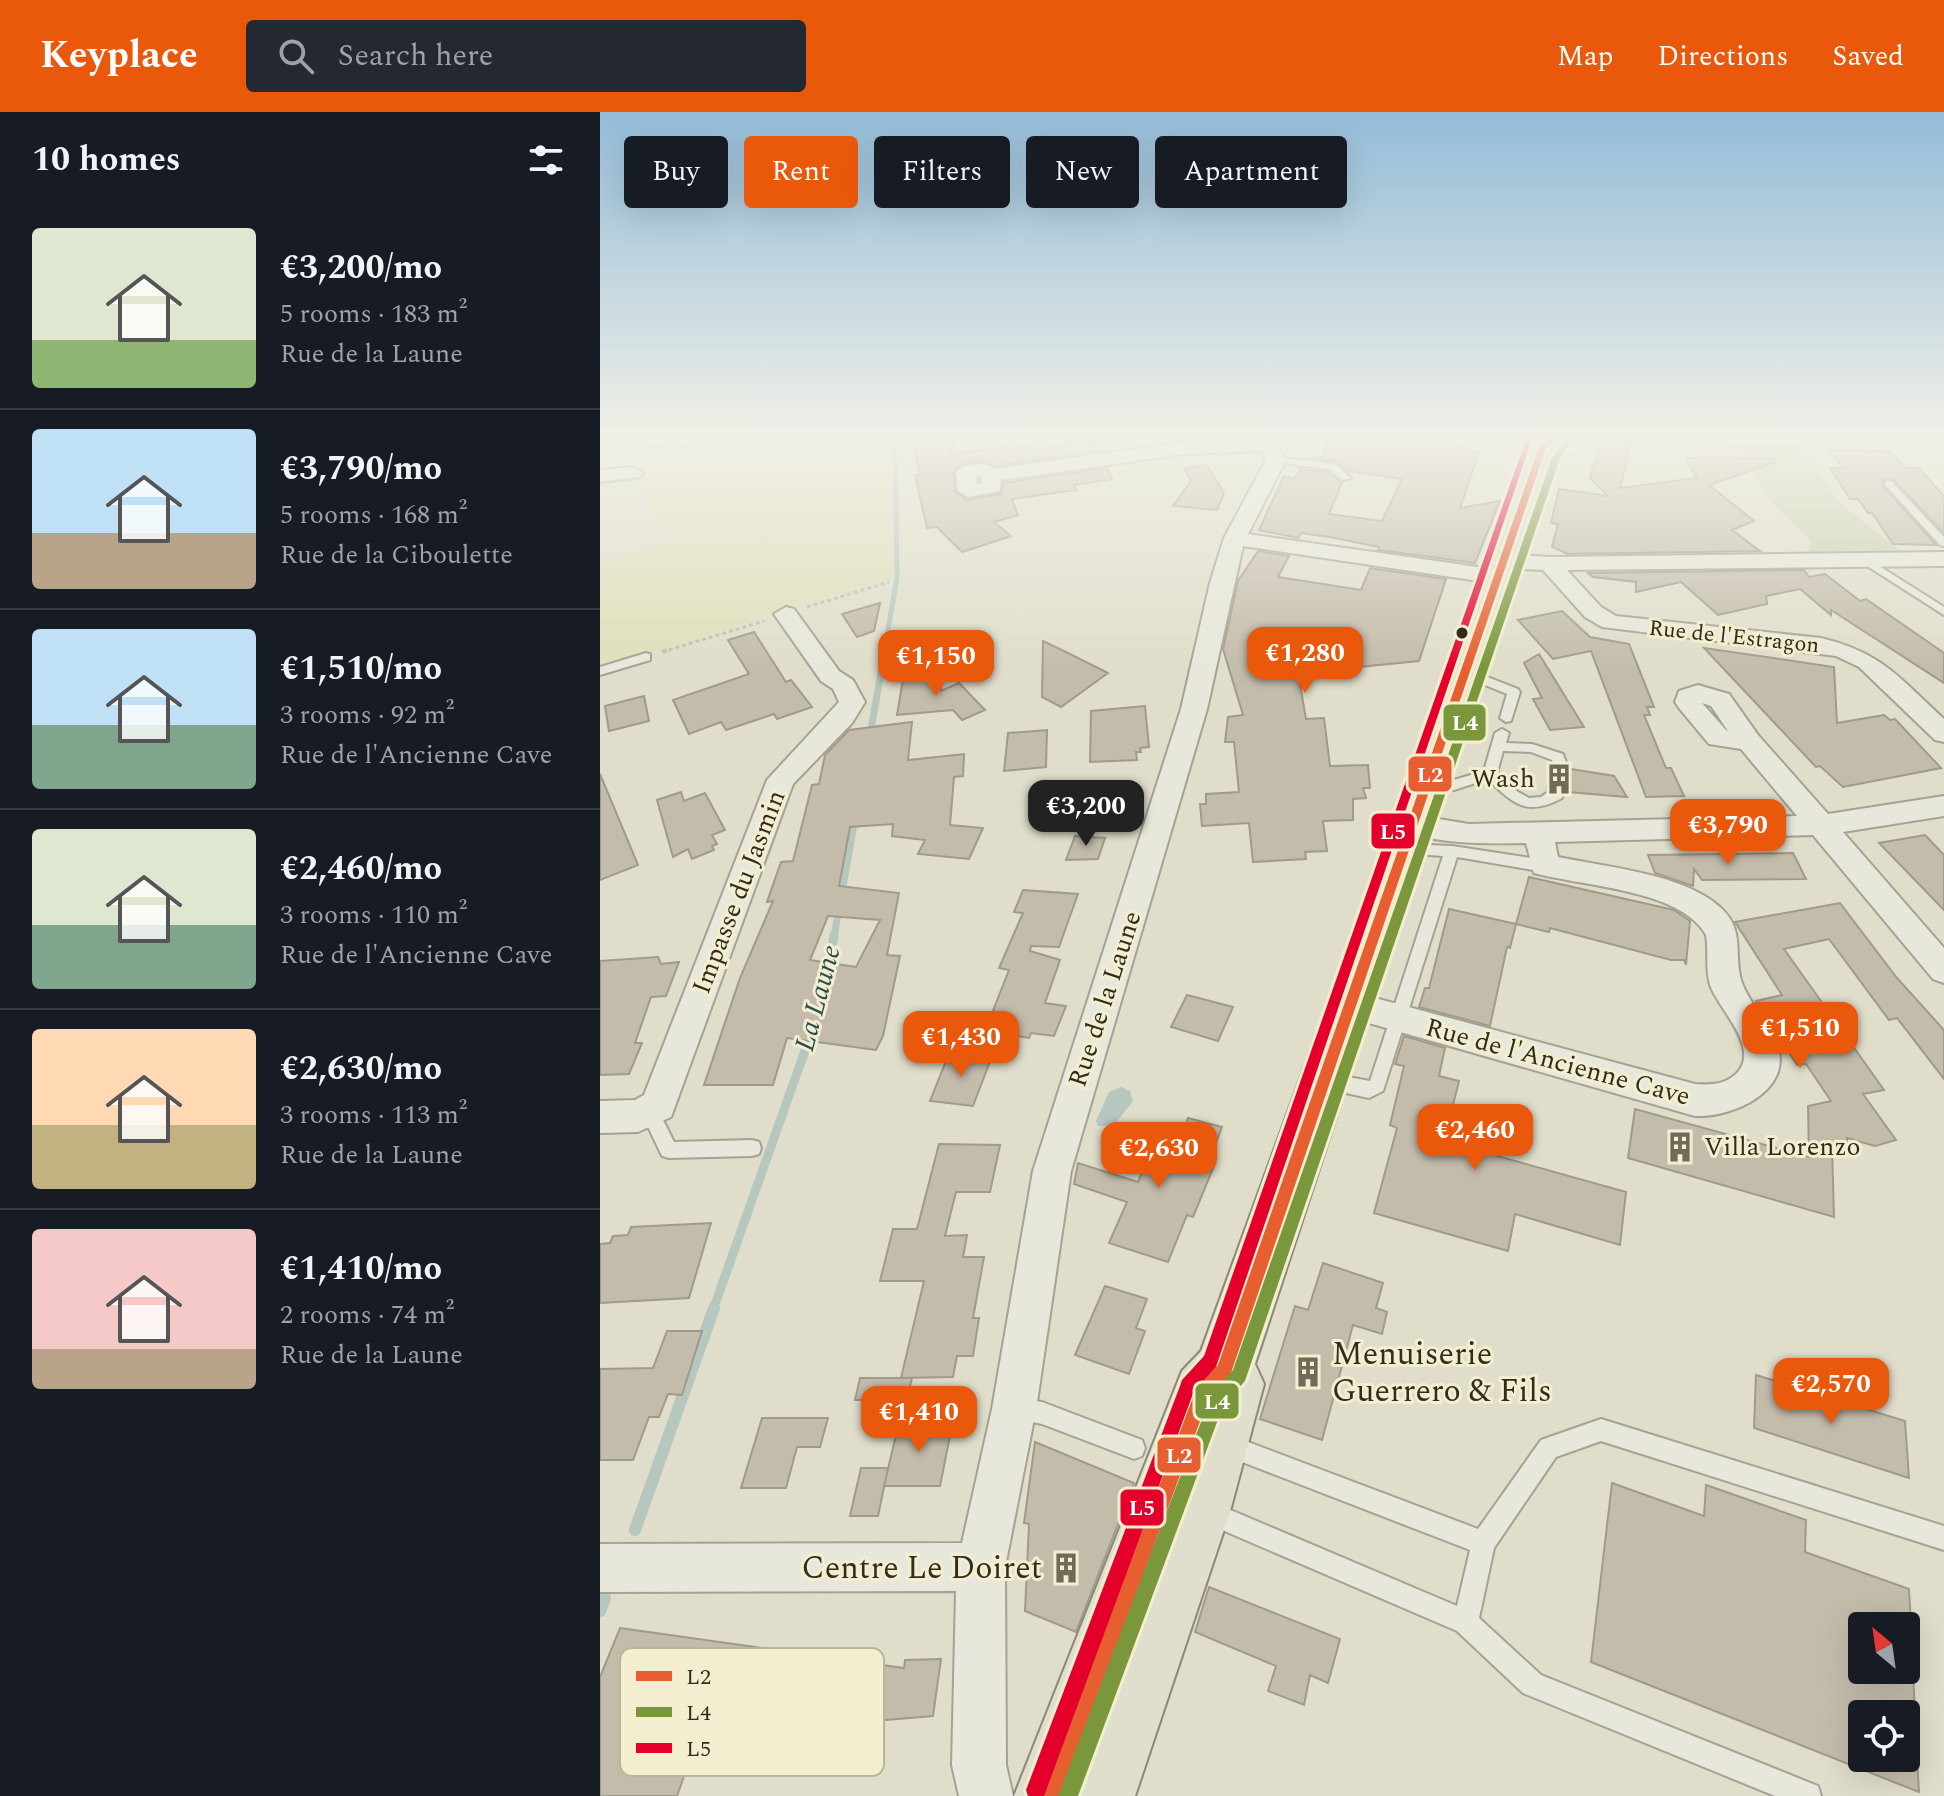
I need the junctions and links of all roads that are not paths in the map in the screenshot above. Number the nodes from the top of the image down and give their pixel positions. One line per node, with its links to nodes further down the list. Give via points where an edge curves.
1 (1246, 513): 4 (street, Rue de la Laune)
2 (1521, 513): 8 (main road)
3 (1916, 513): 5 (lane)
4 (1235, 538): 8 (street); 34 (street, Rue de la Laune, via 1194,709 1052,1171)
5 (1944, 543)
6 (1944, 559): 7 (street)
7 (1865, 560): 9 (street); 10 (lane)
8 (1502, 569): 9 (street); 14 (main road)
9 (1554, 570): 16 (street, Rue de l'Estragon, via 1593,612 1610,622 1821,645 1857,656)
10 (1944, 612)
11 (786, 614): 31 (street, Impasse du Jasmin, via 852,702 781,780 658,1106)
12 (646, 657): 13 (lane)
13 (600, 671)
14 (1467, 673): 15 (lane, via 1514,692); 20 (main road)
15 (1502, 733): 18 (lane, via 1558,757); 19 (lane)
16 (1944, 734)
17 (1749, 741): 23 (street)
18 (1561, 768)
19 (1490, 774): 20 (lane, via 1454,785); 21 (lane, via 1528,804 1541,805)
20 (1429, 781): 25 (main road)
21 (1558, 790)
22 (1944, 806): 23 (street)
23 (1821, 825): 24 (street); 27 (street)
24 (1539, 831): 25 (street); 26 (street)
25 (1424, 842): 26 (lane); 28 (main road); 29 (lane, via 1440,888)
26 (1544, 865): 29 (street, Rue de l'Ancienne Cave, via 1676,896 1718,924 1726,944 1724,979 1731,998 1755,1029 1763,1053 1757,1076 1736,1096 1695,1100)
27 (1944, 970)
28 (1349, 1004): 29 (street, Rue de l'Ancienne Cave); 30 (main road)
29 (1397, 1019): 30 (lane, via 1377,1086 1357,1088)
30 (1324, 1080): 35 (main road, via 1224,1370 1234,1384)
31 (650, 1112): 32 (street); 33 (lane, via 669,1150)
32 (600, 1117)
33 (752, 1148)
34 (1014, 1409): 35 (lane, via 1042,1413); 38 (street, Rue de la Laune)
35 (1180, 1468): 37 (lane); 40 (lane); 42 (main road); 43 (main road)
36 (1944, 1538): 37 (lane, via 1601,1430 1549,1448)
37 (1483, 1543): 40 (lane)
38 (981, 1567): 39 (street); 41 (street, Rue de la Laune, via 979,1765)
39 (600, 1568)
40 (1466, 1622): 44 (lane, via 1532,1684)
41 (986, 1796)
42 (1051, 1796)
43 (1098, 1796)
44 (1808, 1796)

